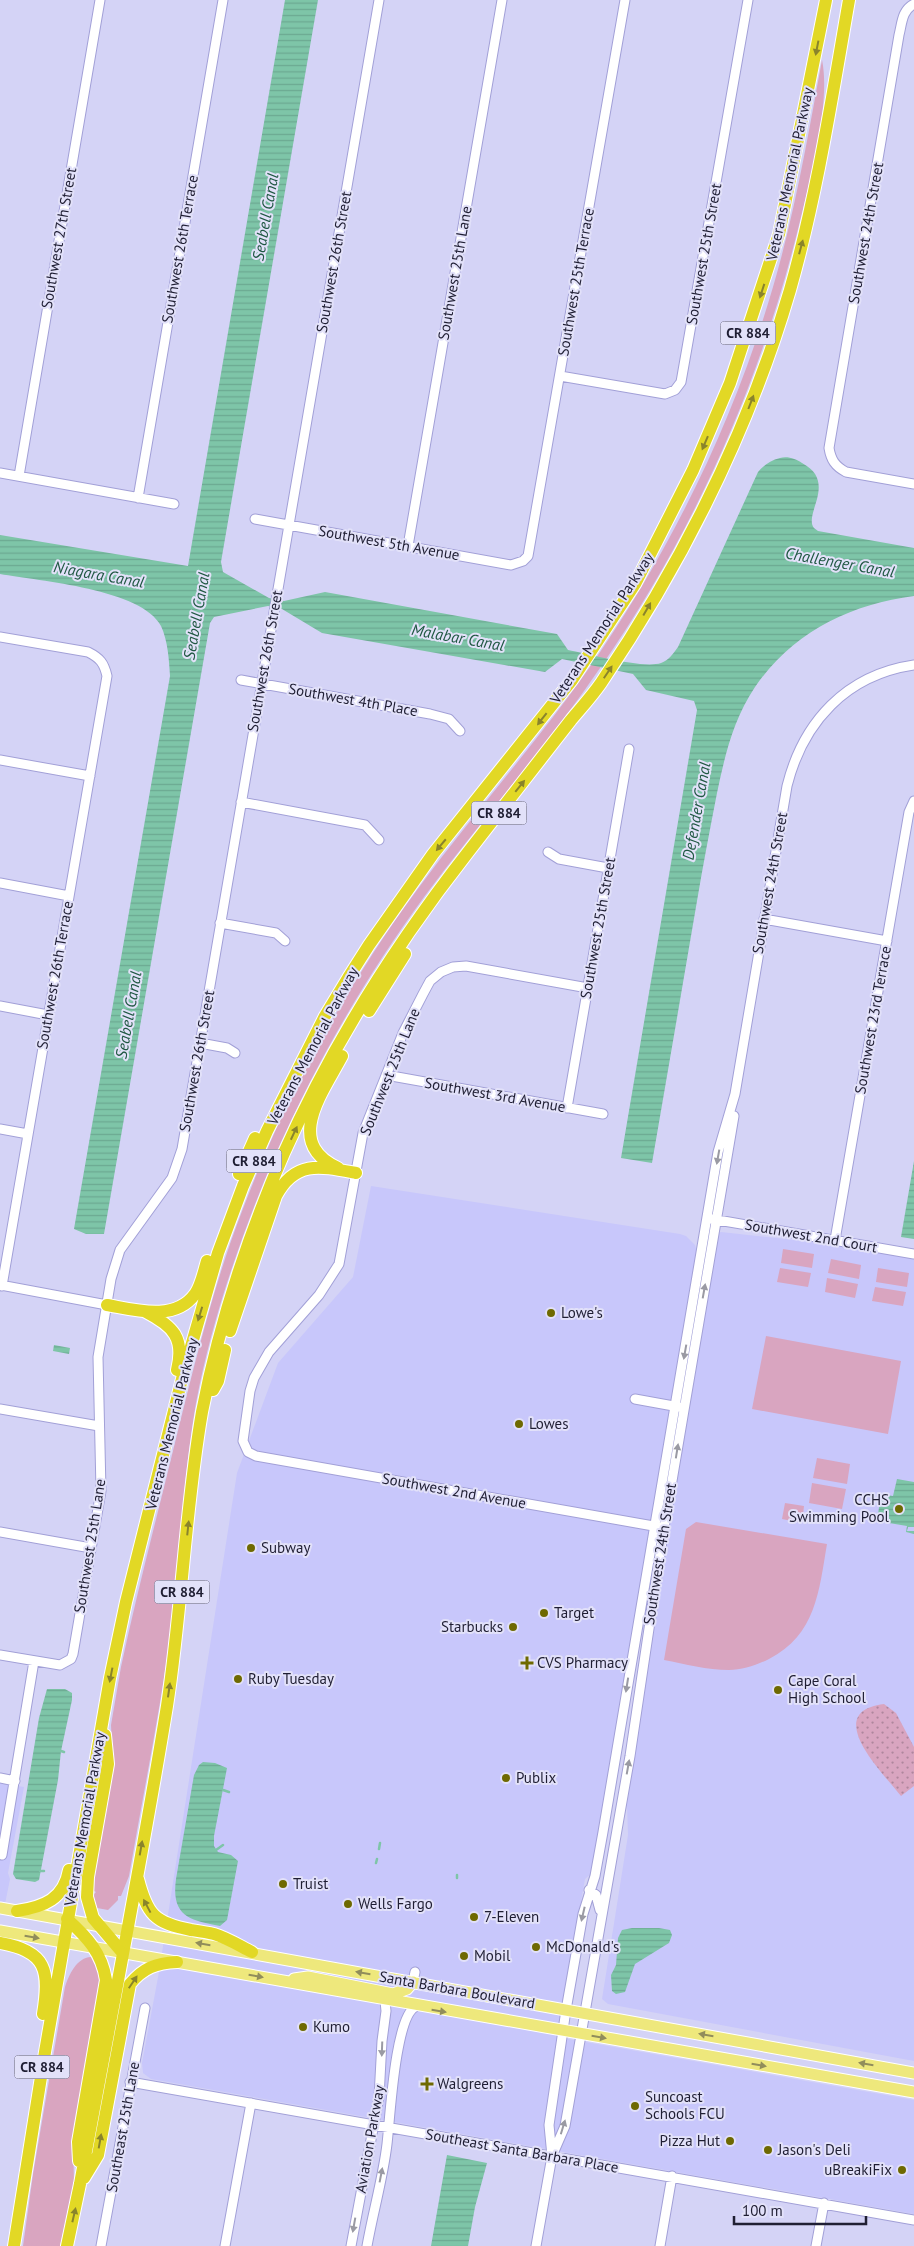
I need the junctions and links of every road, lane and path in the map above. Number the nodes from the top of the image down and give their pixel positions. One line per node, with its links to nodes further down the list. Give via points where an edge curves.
1 (100, 0): 14 (street, Southwest 27th Street)
2 (223, 0): 16 (street, Southwest 26th Terrace)
3 (379, 0): 19 (street, Southwest 26th Street)
4 (502, 0): 20 (street, Southwest 25th Lane)
5 (625, 0): 12 (street, Southwest 25th Terrace)
6 (748, 0): 12 (street, Southwest 25th Street, via 681,382 675,390 665,394)
7 (826, 0): 51 (highway, Veterans Memorial Parkway / CR 884, one-way to 51, via 780,234 730,384 694,470 634,584 572,680 433,854 369,945 325,1016)
8 (849, 0): 11 (highway, Veterans Memorial Parkway / CR 884)
9 (856, 0): 11 (highway)
10 (910, 6): 15 (street, Southwest 24th Street, via 899,35 829,448 831,459 846,472)
11 (832, 103): 37 (highway, Veterans Memorial Parkway / CR 884, one-way to 11, via 595,692 673,567 725,463 775,338 803,241)
12 (560, 376): 21 (street, Southwest 25th Terrace, via 530,550)
13 (0, 473): 14 (street)
14 (19, 476): 16 (street)
15 (914, 484)
16 (138, 498): 17 (street)
17 (174, 504)
18 (254, 519): 19 (street, Southwest 5th Avenue)
19 (289, 524): 20 (street, Southwest 5th Avenue); 25 (street, Southwest 26th Street)
20 (408, 546): 21 (street, Southwest 5th Avenue, via 511,565)
21 (523, 561)
22 (0, 637): 29 (street, Southwest 26th Terrace, via 88,652 105,666 107,676)
23 (914, 665): 38 (street, Southwest 24th Street, via 878,674 847,692 819,716 804,738 786,786)
24 (241, 680): 25 (street, Southwest 4th Place)
25 (261, 683): 26 (street, Southwest 4th Place, via 430,714 449,719); 31 (street, Southwest 26th Street)
26 (460, 732)
27 (629, 749): 34 (street, Southwest 25th Street)
28 (0, 760): 29 (street)
29 (90, 776): 36 (street, Southwest 26th Terrace)
30 (914, 801): 41 (street, Southwest 23rd Terrace, via 909,812)
31 (241, 802): 32 (street, via 365,825); 39 (street, Southwest 26th Street)
32 (379, 840)
33 (548, 852): 34 (street, via 559,860)
34 (608, 868): 42 (street, Southwest 25th Street)
35 (0, 883): 36 (street)
36 (69, 896): 44 (street, Southwest 26th Terrace)
37 (434, 896): 53 (highway, via 414,939 344,1053 309,1125 311,1139 318,1152 328,1163); 63 (highway, Veterans Memorial Parkway / CR 884, one-way to 37, via 233,1291 285,1150 345,1034)
38 (764, 919): 41 (street); 54 (street, Southwest 24th Street, via 735,1094 718,1152)
39 (220, 923): 40 (street, via 276,933); 45 (street, Southwest 26th Street)
40 (285, 941)
41 (887, 941): 55 (street, Southwest 23rd Terrace)
42 (588, 988): 47 (street, Southwest 25th Lane, via 466,966 441,972 422,994); 48 (street, Southwest 25th Street)
43 (0, 1006): 44 (street)
44 (48, 1015): 52 (street, Southwest 26th Terrace)
45 (200, 1043): 46 (street, via 227,1048); 58 (street, Southwest 26th Street, via 176,1170 120,1250)
46 (235, 1053)
47 (386, 1076): 48 (street, Southwest 3rd Avenue); 53 (street, Southwest 25th Lane)
48 (567, 1108): 49 (street, Southwest 3rd Avenue)
49 (603, 1114)
50 (0, 1129): 52 (street)
51 (267, 1131): 59 (highway, via 256,1136 247,1155 196,1293 180,1307); 70 (highway, Veterans Memorial Parkway / CR 884, one-way to 70, via 218,1253 197,1324)
52 (28, 1134): 57 (street, Southwest 26th Terrace)
53 (349, 1172): 63 (highway, via 306,1168 291,1175 279,1190 241,1297 218,1381); 65 (street, Southwest 25th Lane, via 339,1264 319,1295 269,1352 254,1378 243,1432)
54 (712, 1219): 55 (street, Southwest 2nd Court); 61 (street, Southwest 24th Street)
55 (835, 1240): 56 (street, Southwest 2nd Court)
56 (914, 1254)
57 (1, 1285): 58 (street)
58 (107, 1305): 59 (highway); 64 (street, Southwest 25th Lane, via 98,1357)
59 (146, 1312): 70 (highway, via 167,1323 172,1330 178,1340 179,1362 115,1619)
60 (635, 1399): 61 (street)
61 (680, 1407): 66 (street, Southwest 24th Street); 67 (street, Southwest 24th Street, one-way to 61)
62 (0, 1408): 64 (street)
63 (202, 1413): 78 (highway, Veterans Memorial Parkway / CR 884, one-way to 63, via 180,1613)
64 (98, 1426): 69 (street, Southwest 25th Lane, via 101,1491)
65 (246, 1448): 66 (street, Southwest 2nd Avenue, via 256,1456)
66 (654, 1526): 67 (street, Southwest 2nd Avenue); 79 (street, Southwest 24th Street, one-way to 79, via 601,1841)
67 (664, 1528): 91 (street, Southwest 24th Street, one-way to 67, via 630,1756)
68 (0, 1532): 69 (street)
69 (91, 1548): 72 (street, Southwest 25th Lane, via 71,1659 60,1665)
70 (117, 1648): 73 (highway, Veterans Memorial Parkway / CR 884, one-way to 73)
71 (0, 1655): 72 (street)
72 (34, 1662): 76 (street)
73 (107, 1695): 74 (highway, Veterans Memorial Parkway / CR 884); 81 (highway, via 95,1718 66,1882 49,1903)
74 (103, 1719): 82 (highway, Veterans Memorial Parkway / CR 884); 83 (highway, via 108,1764 87,1890 89,1907)
75 (0, 1778): 76 (street)
76 (15, 1780): 77 (street)
77 (2, 1855)
78 (137, 1875): 84 (highway, Veterans Memorial Parkway / CR 884); 90 (highway, one-way to 78, via 213,1934 160,1921 146,1906)
79 (589, 1890): 91 (street, via 596,1895 600,1907); 98 (street, Southwest 24th Street, one-way to 98)
80 (0, 1908): 81 (main road, Santa Barbara Boulevard)
81 (17, 1911): 82 (main road, Santa Barbara Boulevard)
82 (67, 1919): 83 (main road, Santa Barbara Boulevard); 86 (highway, Veterans Memorial Parkway / CR 884); 88 (highway)
83 (98, 1925): 84 (main road, Santa Barbara Boulevard); 89 (highway)
84 (126, 1930): 89 (highway, Veterans Memorial Parkway / CR 884); 90 (main road, Santa Barbara Boulevard, one-way to 84)
85 (0, 1931): 86 (main road, Santa Barbara Boulevard, one-way to 86)
86 (64, 1942): 88 (main road, Santa Barbara Boulevard); 111 (highway, Veterans Memorial Parkway / CR 884)
87 (0, 1943): 111 (highway, via 21,1947 34,1956 43,1969 46,1982 25,2119)
88 (94, 1947): 89 (main road, Santa Barbara Boulevard); 110 (highway, via 103,1962 106,1980 78,2142)
89 (122, 1952): 92 (main road, Santa Barbara Boulevard); 110 (highway, Veterans Memorial Parkway / CR 884)
90 (252, 1952): 93 (main road, Santa Barbara Boulevard, one-way to 90)
91 (595, 1957): 99 (street, Southwest 24th Street)
92 (176, 1962): 94 (main road, Santa Barbara Boulevard, one-way to 94); 110 (highway, one-way to 92, via 98,2155 130,1984 139,1973 152,1966)
93 (414, 1977): 94 (main road, via 401,1993 393,1994 308,1978); 98 (main road, Santa Barbara Boulevard)
94 (282, 1981): 95 (main road, Santa Barbara Boulevard)
95 (385, 2001): 96 (main road, Santa Barbara Boulevard); 106 (street, Aviation Parkway, one-way to 106)
96 (415, 2007): 100 (main road, Santa Barbara Boulevard, one-way to 100); 107 (street, Aviation Parkway, via 406,2016 400,2041)
97 (145, 2008): 103 (street, Southeast 25th Lane)
98 (566, 2010): 99 (main road, Santa Barbara Boulevard); 100 (street, Southwest 24th Street)
99 (584, 2014): 101 (street, Southwest 24th Street); 102 (main road, Santa Barbara Boulevard, one-way to 99)
100 (563, 2032): 101 (main road, Santa Barbara Boulevard); 108 (street, Southwest 24th Street, via 549,2124)
101 (580, 2034): 104 (main road, Santa Barbara Boulevard, one-way to 104); 108 (street, Southwest 24th Street, one-way to 101, via 564,2126)
102 (914, 2072)
103 (130, 2082): 105 (street, Southeast Santa Barbara Place); 116 (street, Southeast 25th Lane)
104 (914, 2092)
105 (251, 2103): 106 (street, Southeast Santa Barbara Place); 117 (street)
106 (374, 2126): 107 (street, Southeast Santa Barbara Place); 118 (street, Aviation Parkway, one-way to 118)
107 (388, 2128): 108 (street, Southeast Santa Barbara Place); 119 (street, Aviation Parkway, one-way to 107)
108 (552, 2156): 109 (street, Southeast Santa Barbara Place); 120 (street)
109 (672, 2176): 112 (street, Southeast Santa Barbara Place); 121 (street)
110 (80, 2184): 115 (highway, Veterans Memorial Parkway / CR 884, one-way to 110)
111 (22, 2193): 114 (highway, Veterans Memorial Parkway / CR 884)
112 (824, 2203): 113 (street, Southeast Santa Barbara Place); 122 (street)
113 (914, 2220)
114 (14, 2246)
115 (67, 2246)
116 (102, 2246)
117 (225, 2246)
118 (351, 2246)
119 (367, 2246)
120 (536, 2246)
121 (660, 2246)
122 (816, 2246)

